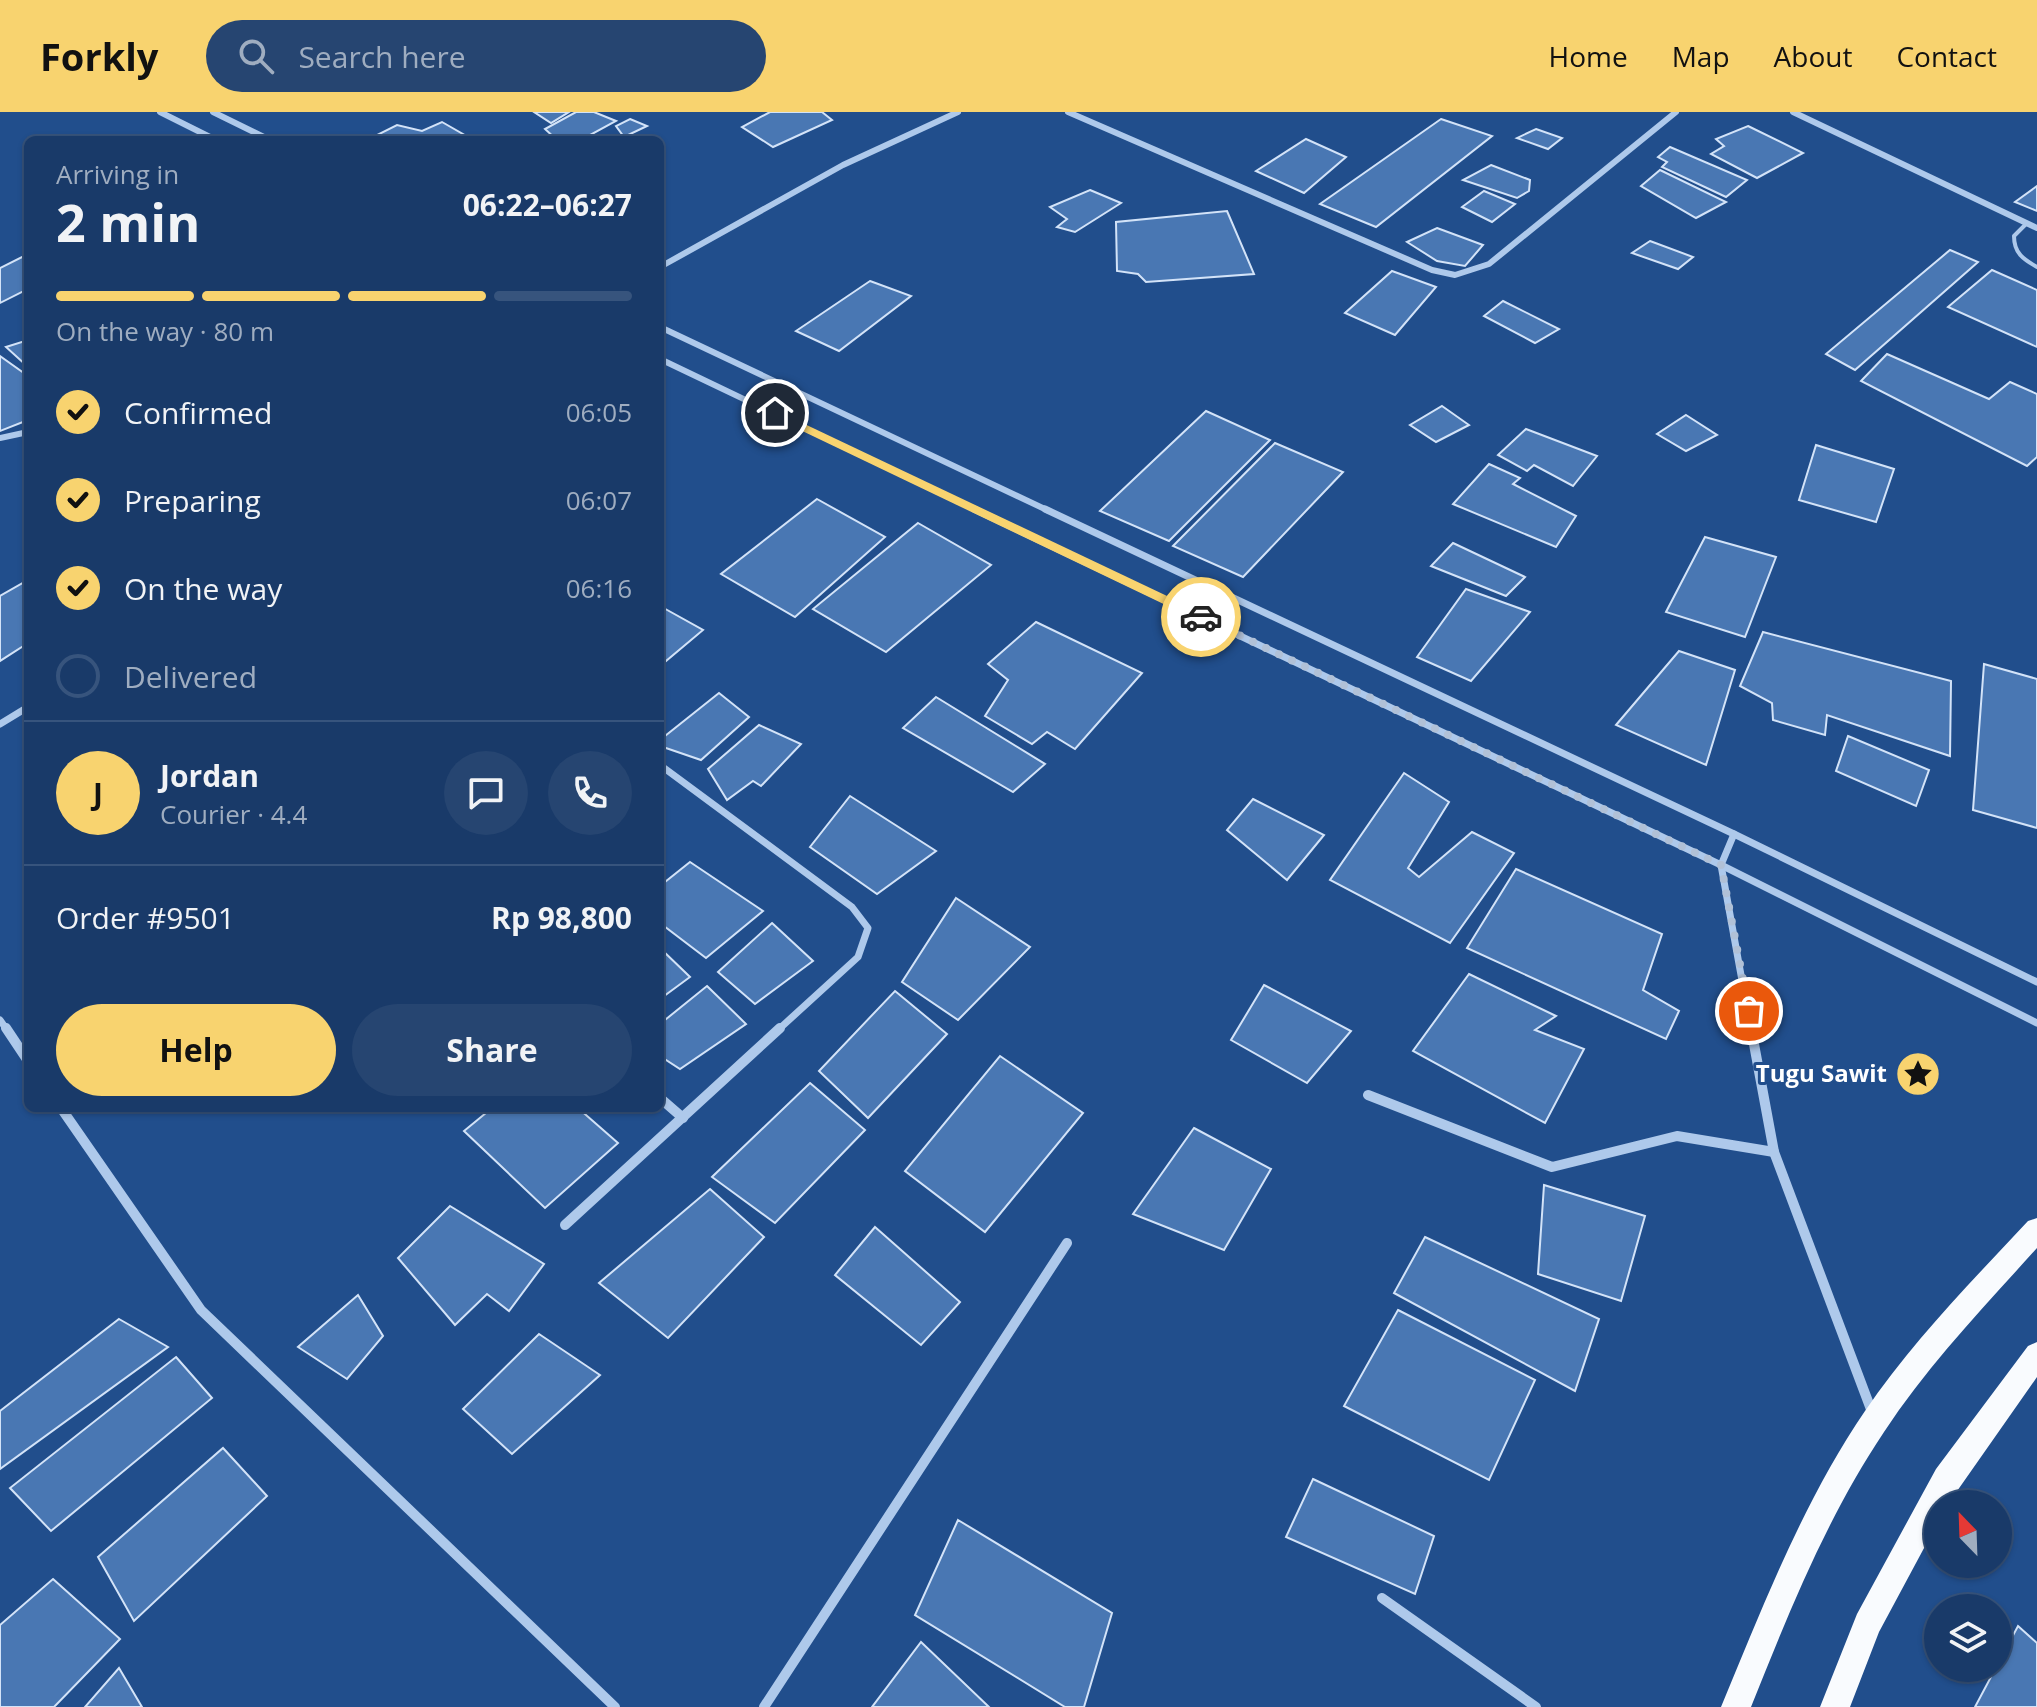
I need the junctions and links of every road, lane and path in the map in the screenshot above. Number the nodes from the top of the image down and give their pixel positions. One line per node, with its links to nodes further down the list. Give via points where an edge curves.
1 (160, 112): 7 (street)
2 (213, 112): 8 (street)
3 (958, 112): 11 (street, via 819,175)
4 (1068, 112): 5 (street, via 1432,270 1455,275 1489,264)
5 (1676, 112)
6 (1793, 112): 9 (street)
7 (208, 136)
8 (262, 136)
9 (2027, 223): 10 (street); 12 (lane, via 2014,236 2013,246 2019,257)
10 (2037, 228)
11 (664, 265)
12 (2037, 267)
13 (664, 329): 21 (street)
14 (664, 361): 22 (street)
15 (24, 433): 16 (street)
16 (0, 438)
17 (24, 710): 19 (street)
18 (0, 713): 19 (street)
19 (3, 723)
20 (664, 768): 30 (street, via 852,907 868,928 858,957)
21 (1734, 834): 22 (street); 23 (street)
22 (1721, 865): 25 (street); 31 (street)
23 (2037, 982)
24 (0, 1020): 26 (street)
25 (2037, 1023)
26 (24, 1055)
27 (1368, 1095): 31 (street, via 1552,1167 1677,1136)
28 (664, 1101): 30 (street)
29 (64, 1112): 38 (street, via 201,1310)
30 (683, 1118): 32 (street)
31 (1774, 1152): 36 (street)
32 (565, 1225)
33 (2037, 1230): 36 (highway, via 1952,1323)
34 (1067, 1243): 39 (street)
35 (2037, 1355): 42 (highway, via 1946,1479 1867,1624)
36 (1875, 1421): 41 (highway, via 1821,1511)
37 (1382, 1598): 40 (street)
38 (615, 1707)
39 (764, 1707)
40 (1536, 1707)
41 (1736, 1707)
42 (1835, 1707)

